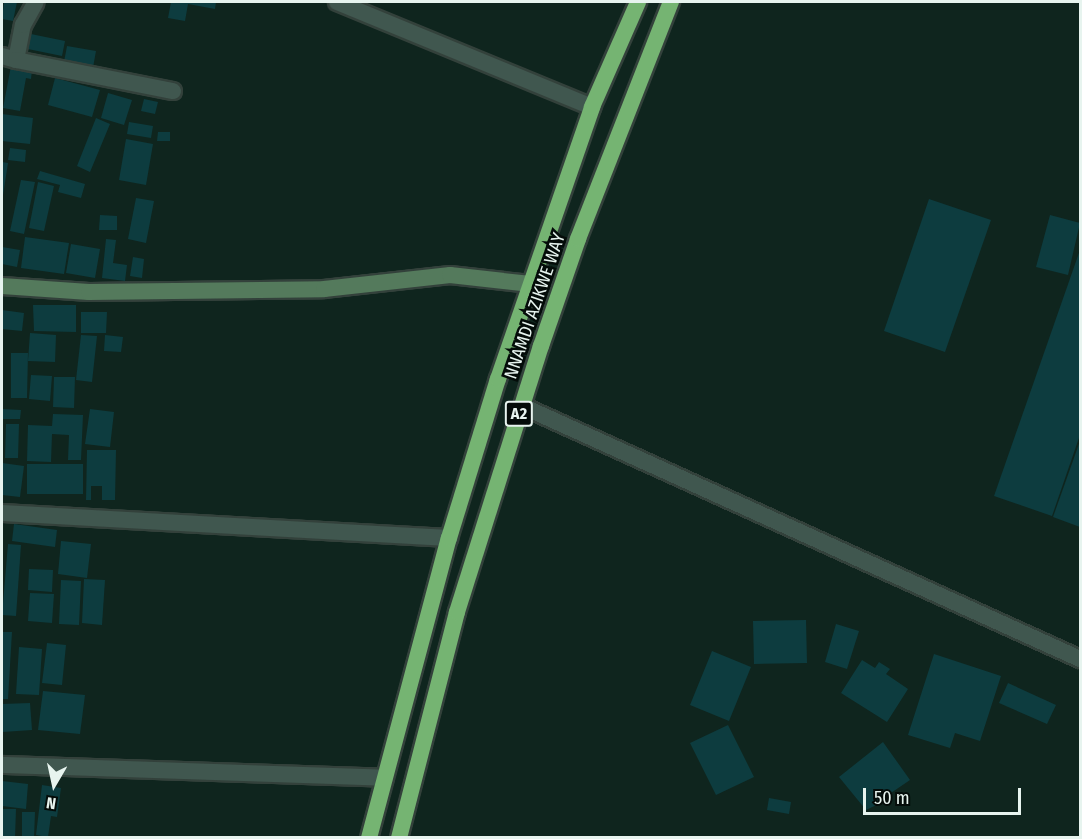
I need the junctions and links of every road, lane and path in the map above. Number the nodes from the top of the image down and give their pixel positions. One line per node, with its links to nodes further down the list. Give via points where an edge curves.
1 (36, 2): 5 (street)
2 (337, 2): 7 (street)
3 (638, 2): 7 (highway, NNAMDI AZIKWE WAY / A2)
4 (671, 2): 10 (highway, NNAMDI AZIKWE WAY / A2, via 578,239)
5 (9, 58): 6 (street)
6 (172, 91)
7 (592, 107): 8 (highway, NNAMDI AZIKWE WAY / A2)
8 (530, 284): 9 (main road, via 450,275 312,290 88,292); 12 (highway, NNAMDI AZIKWE WAY / A2)
9 (2, 286)
10 (522, 406): 13 (street); 17 (highway, NNAMDI AZIKWE WAY / A2, via 457,612)
11 (2, 513): 12 (street)
12 (449, 538): 15 (highway, NNAMDI AZIKWE WAY / A2)
13 (1080, 659)
14 (2, 765): 15 (street)
15 (385, 778): 16 (highway, NNAMDI AZIKWE WAY / A2)
16 (369, 837)
17 (399, 837)

